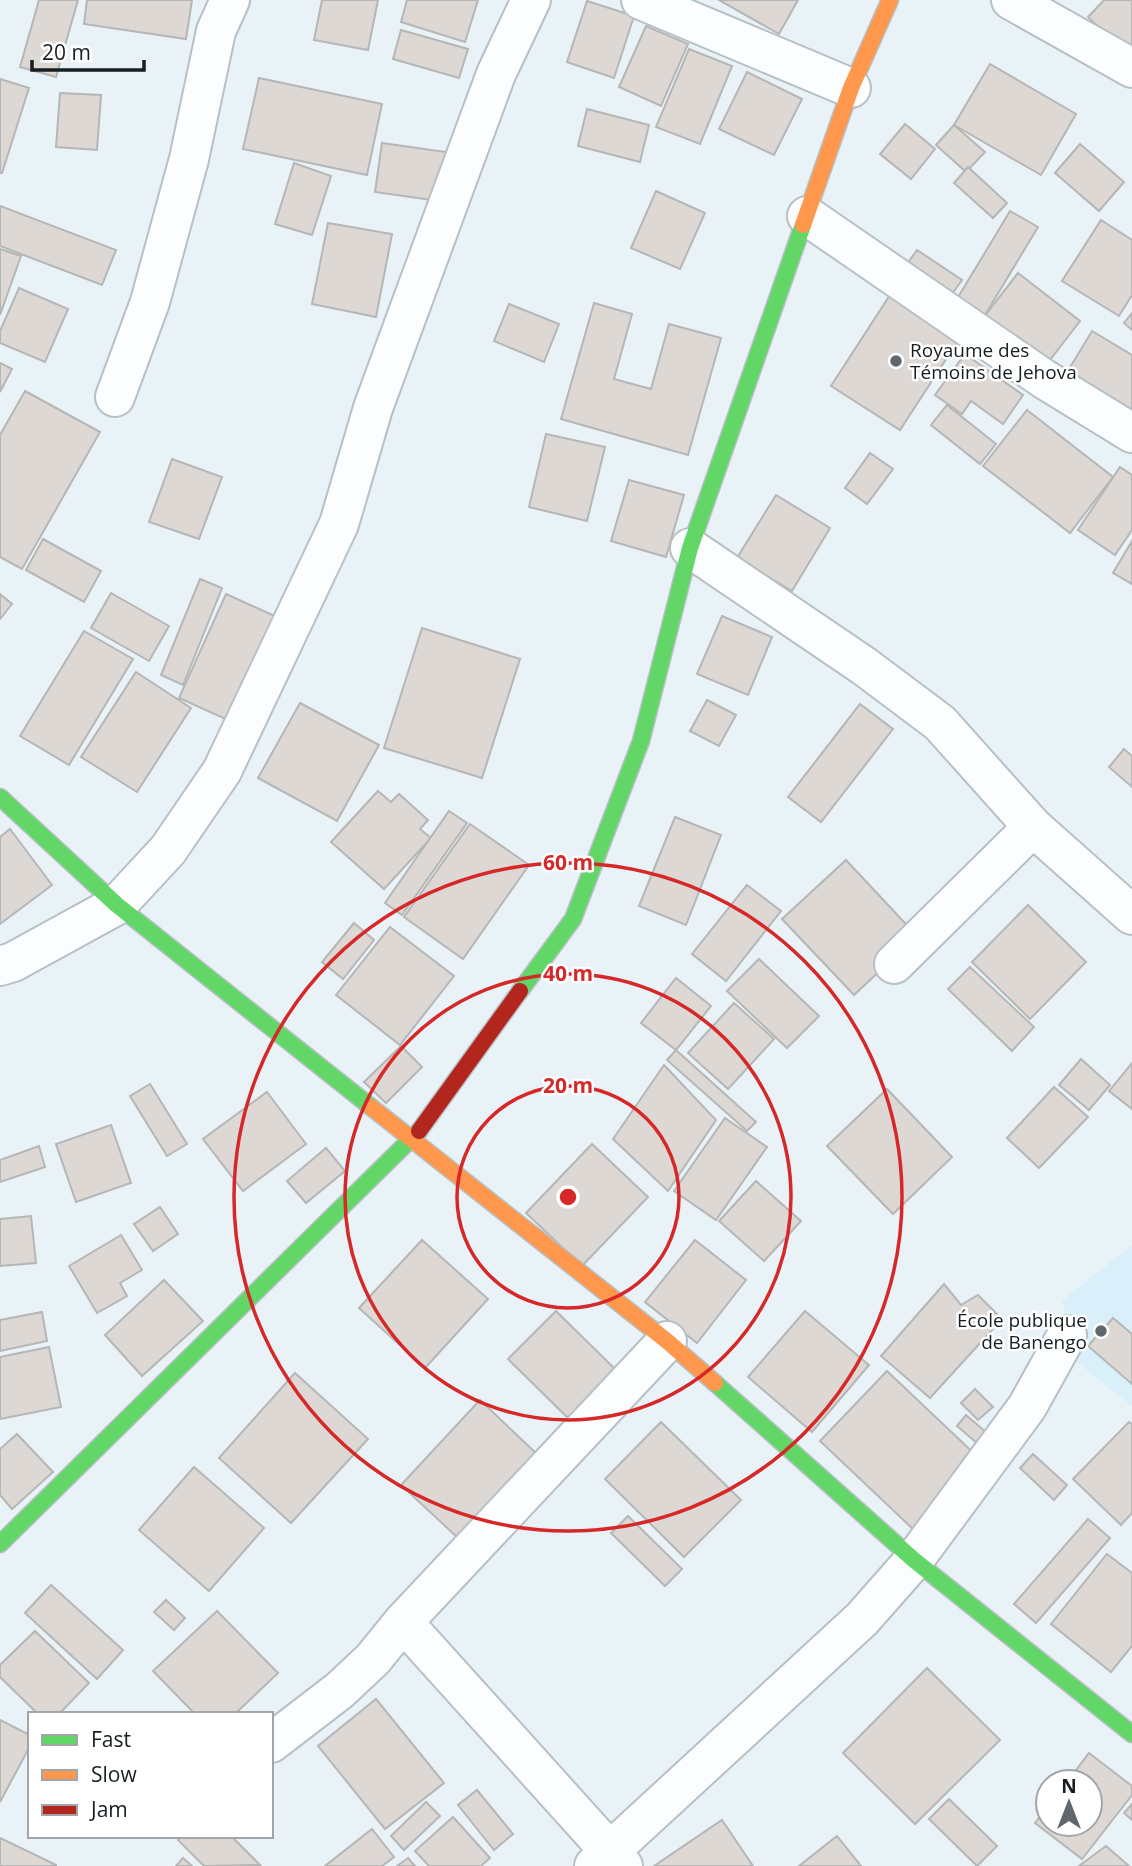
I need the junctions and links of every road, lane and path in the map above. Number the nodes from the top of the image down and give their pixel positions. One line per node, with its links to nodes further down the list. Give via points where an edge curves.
1 (230, 0): 9 (street, via 216,31 189,159 150,302)
2 (531, 0): 14 (street, via 496,74 373,408 339,524 222,771 168,850)
3 (641, 0): 7 (street)
4 (890, 0): 7 (street)
5 (1011, 0): 6 (street)
6 (1132, 68)
7 (851, 88): 8 (street)
8 (807, 216): 10 (street, via 1044,379); 11 (street)
9 (115, 397)
10 (1132, 433)
11 (690, 548): 13 (street, via 940,723); 18 (street, via 641,741 573,919)
12 (0, 797): 14 (street)
13 (1033, 827): 15 (street); 16 (street)
14 (117, 905): 17 (street); 18 (street)
15 (1132, 915)
16 (894, 964)
17 (0, 966)
18 (414, 1139): 20 (street); 21 (street)
19 (1067, 1335): 22 (street, via 1027,1407)
20 (667, 1341): 22 (street); 23 (street)
21 (0, 1544)
22 (914, 1560): 24 (street); 26 (street, via 862,1619)
23 (403, 1622): 25 (street, via 357,1674); 26 (street)
24 (1132, 1734)
25 (273, 1742)
26 (609, 1861)

